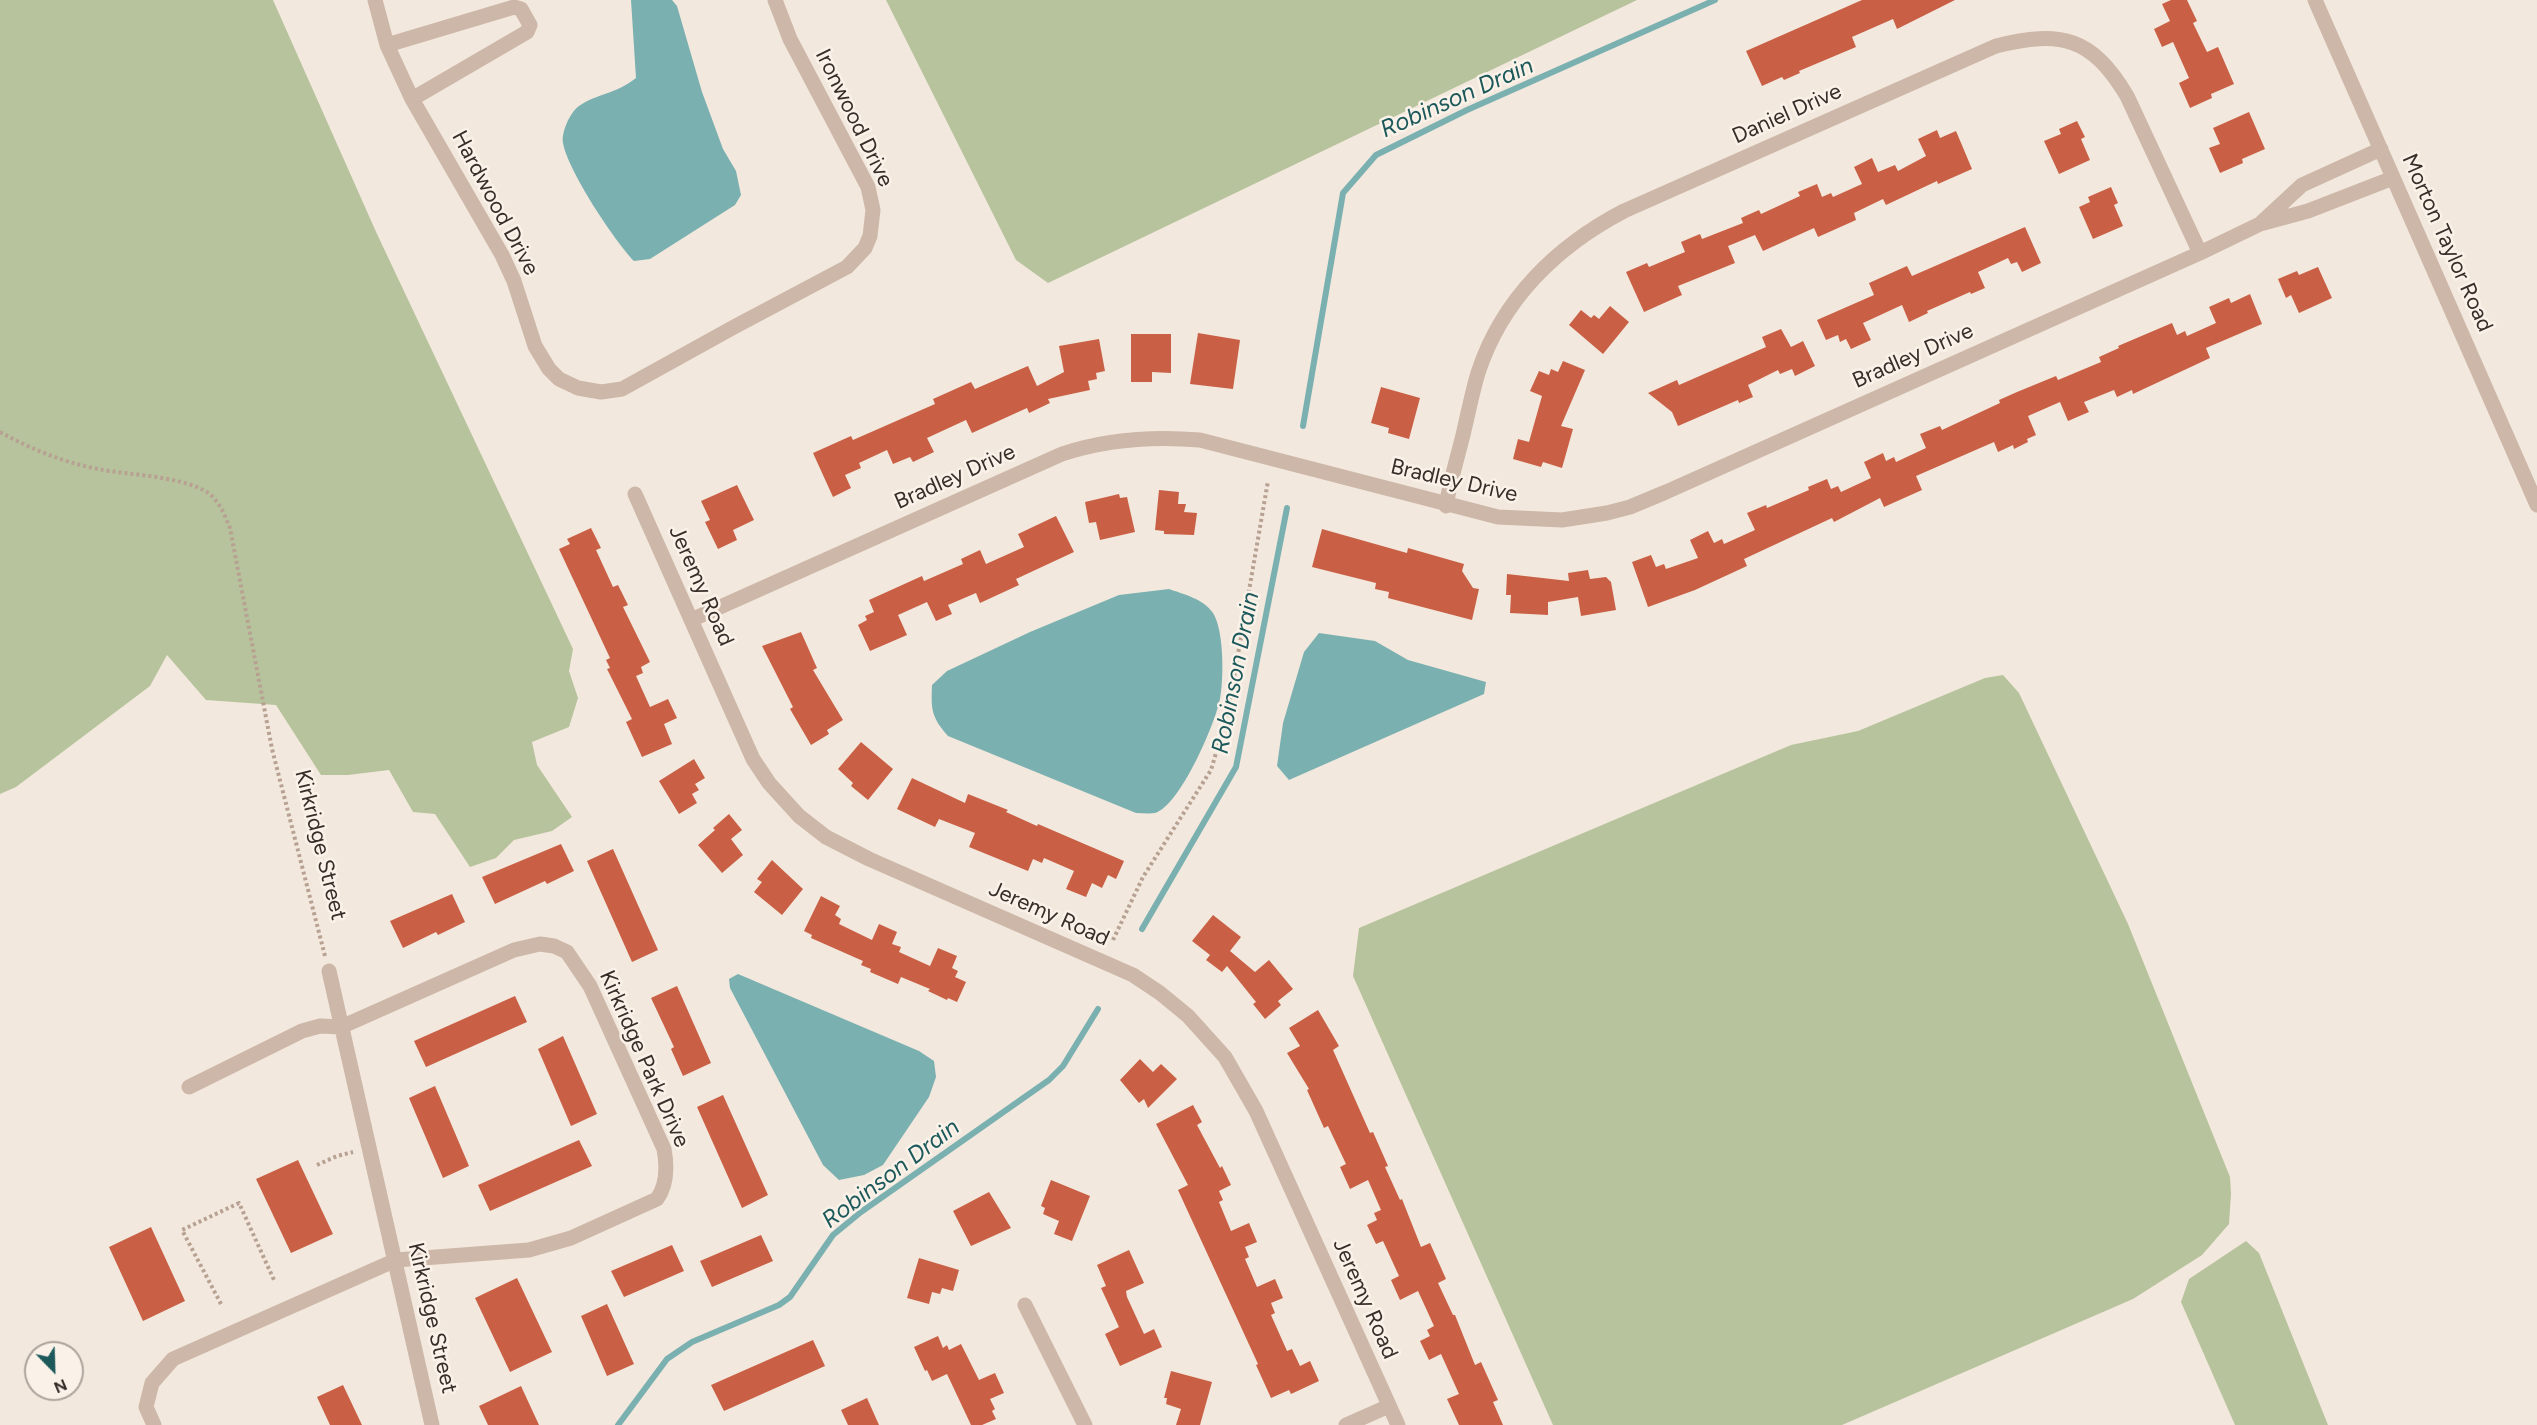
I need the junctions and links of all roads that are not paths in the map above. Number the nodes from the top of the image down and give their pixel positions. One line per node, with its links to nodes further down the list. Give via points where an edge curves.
1 (375, 0): 4 (street, Hardwood Drive)
2 (775, 0): 10 (street, Ironwood Drive, via 790,39 868,187 873,222 865,248 848,267)
3 (2315, 0): 6 (street, Morton Taylor Road)
4 (387, 45): 5 (street, Hardwood Drive); 5 (street, via 514,7 522,9 526,16 530,25 527,33)
5 (412, 99): 10 (street, Hardwood Drive, via 502,255 542,360 560,379 590,391 622,389)
6 (2381, 149): 7 (street, Morton Taylor Road); 8 (street, Bradley Drive, via 2302,185)
7 (2393, 178): 8 (street, Bradley Drive, via 2308,211); 12 (street, Morton Taylor Road)
8 (2260, 224): 9 (street, Bradley Drive)
9 (2200, 253): 13 (street, Bradley Drive, via 1630,507 1536,521); 13 (street, Daniel Drive, via 2127,96 2101,60 2087,49 2047,37 1996,46 1624,211 1563,250 1536,274 1488,348 1478,373)
10 (734, 327)
11 (635, 495): 14 (street, Jeremy Road)
12 (2537, 505)
13 (1446, 506): 14 (street, Bradley Drive, via 1200,440 1171,437 1112,441 1052,459)
14 (691, 620): 20 (street, Jeremy Road, via 753,759 799,816 826,837 869,859 1133,975 1161,993 1213,1041 1256,1111)
15 (329, 971): 16 (street, Kirkridge Street)
16 (341, 1027): 17 (street, via 320,1026 302,1031); 18 (street, Kirkridge Street); 18 (street, Kirkridge Park Drive, via 514,950 540,944 564,949 590,986 664,1149 665,1175 657,1199 571,1238 529,1250)
17 (189, 1087)
18 (396, 1260): 21 (street, Kirkridge Park Drive, via 173,1359 152,1383 146,1407); 22 (street, Kirkridge Street)
19 (1025, 1305): 23 (street)
20 (1389, 1406): 24 (street); 25 (street, Jeremy Road)
21 (154, 1425)
22 (432, 1425)
23 (1085, 1425)
24 (1346, 1425)
25 (1398, 1425)

